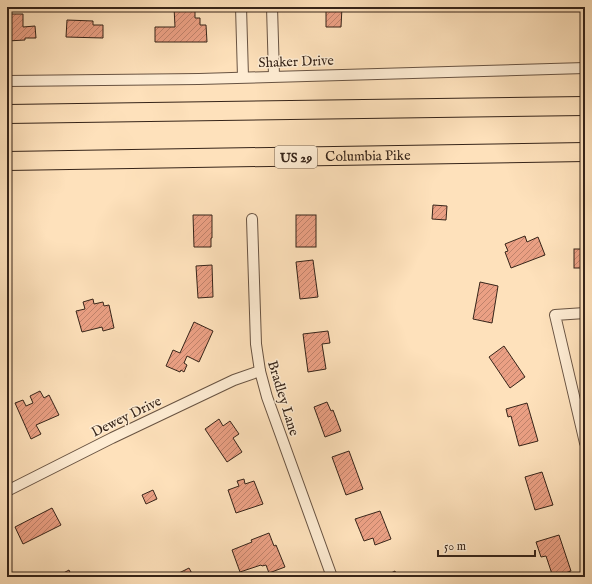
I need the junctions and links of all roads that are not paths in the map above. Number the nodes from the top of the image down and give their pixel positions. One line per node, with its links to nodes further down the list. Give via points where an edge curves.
1 (241, 7): 5 (street)
2 (272, 7): 4 (street)
3 (585, 68): 4 (street, Shaker Drive)
4 (274, 76): 5 (street, Shaker Drive)
5 (243, 77): 6 (street, Shaker Drive)
6 (7, 81)
7 (585, 106): 8 (highway)
8 (7, 114)
9 (585, 152): 10 (highway, Columbia Pike / US 29)
10 (7, 161)
11 (252, 219): 13 (street, Bradley Lane, via 256,344)
12 (585, 313): 14 (street, via 556,315)
13 (260, 371): 15 (street, Dewey Drive, via 234,380 120,434); 16 (street, Bradley Lane)
14 (585, 443)
15 (7, 492)
16 (332, 577)

